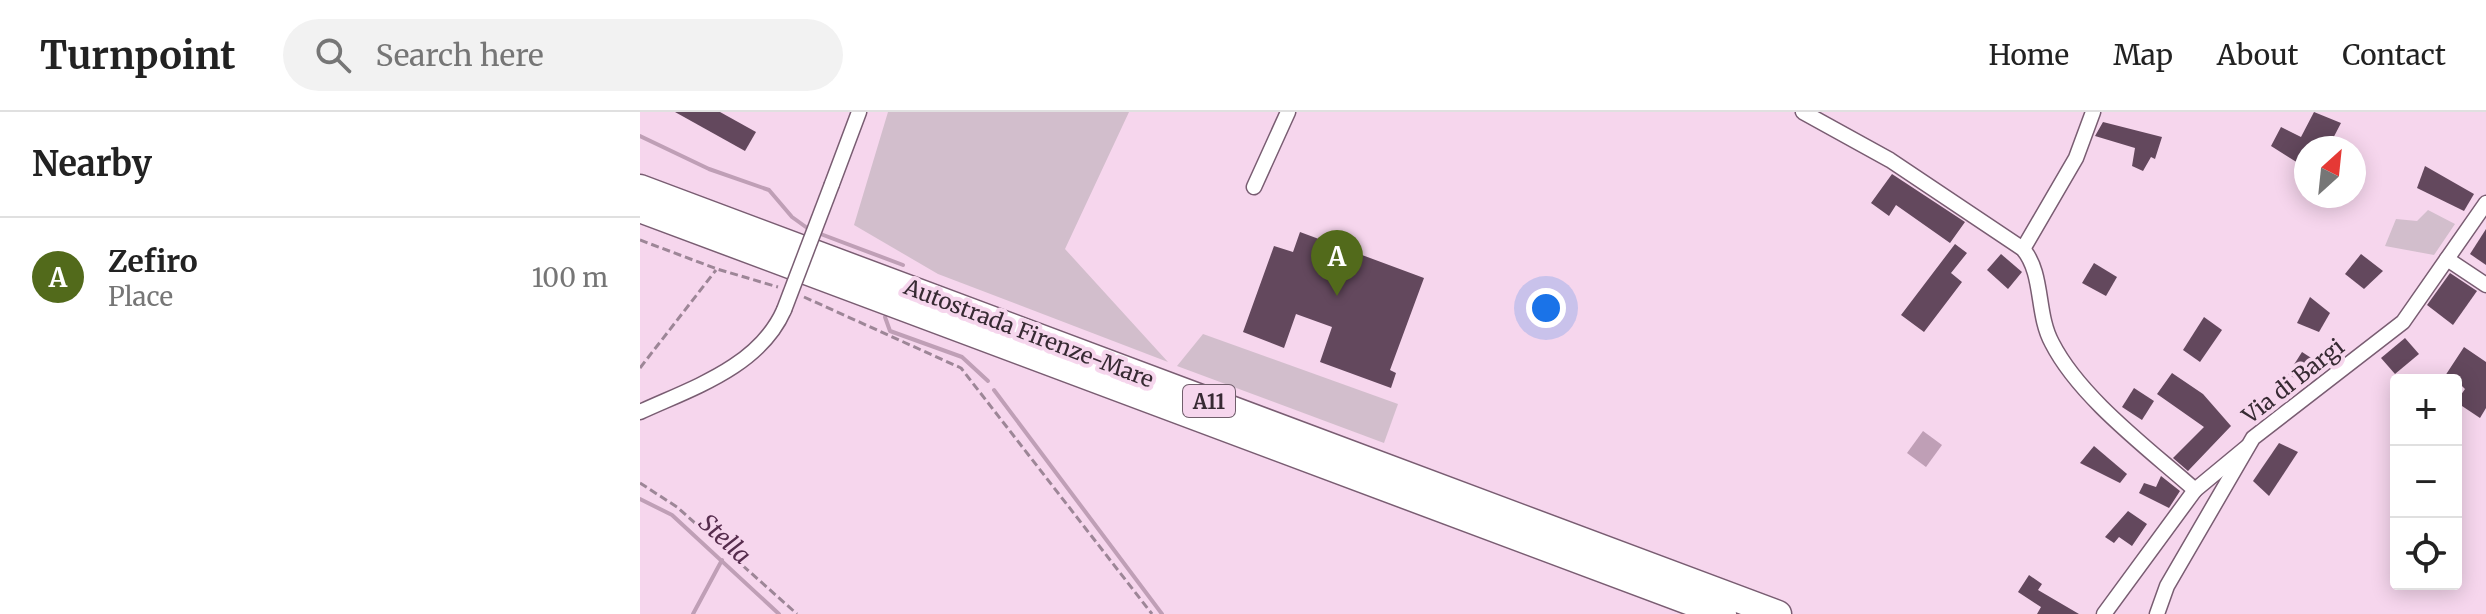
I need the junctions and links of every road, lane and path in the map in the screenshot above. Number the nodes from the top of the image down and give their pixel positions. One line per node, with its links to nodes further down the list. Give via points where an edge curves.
1 (859, 112): 17 (street, bridge, via 772,334 744,360)
2 (1288, 112): 5 (street)
3 (1803, 112): 10 (street, via 1890,160)
4 (2093, 112): 10 (street, via 2076,158)
5 (1254, 187)
6 (640, 188): 24 (highway, Autostrada Firenze-Mare / A11)
7 (2486, 203): 11 (street, Via di Bargi)
8 (640, 209): 23 (highway, Autostrada Firenze-Mare / A11)
9 (640, 240): 12 (path)
10 (2023, 249): 20 (street, via 2057,353 2110,413)
11 (2447, 259): 13 (street); 18 (street, Via di Bargi, via 2394,331 2266,425)
12 (717, 269): 14 (path); 16 (path)
13 (2486, 285)
14 (781, 288)
15 (793, 292): 22 (path, via 961,368)
16 (640, 368)
17 (640, 412)
18 (2247, 447): 20 (street); 26 (street, Via di Bargi, via 2167,586)
19 (640, 483): 21 (path, via 677,507)
20 (2195, 490): 25 (street)
21 (797, 614)
22 (1152, 614)
23 (1723, 614)
24 (1778, 614)
25 (2104, 614)
26 (2157, 614)

